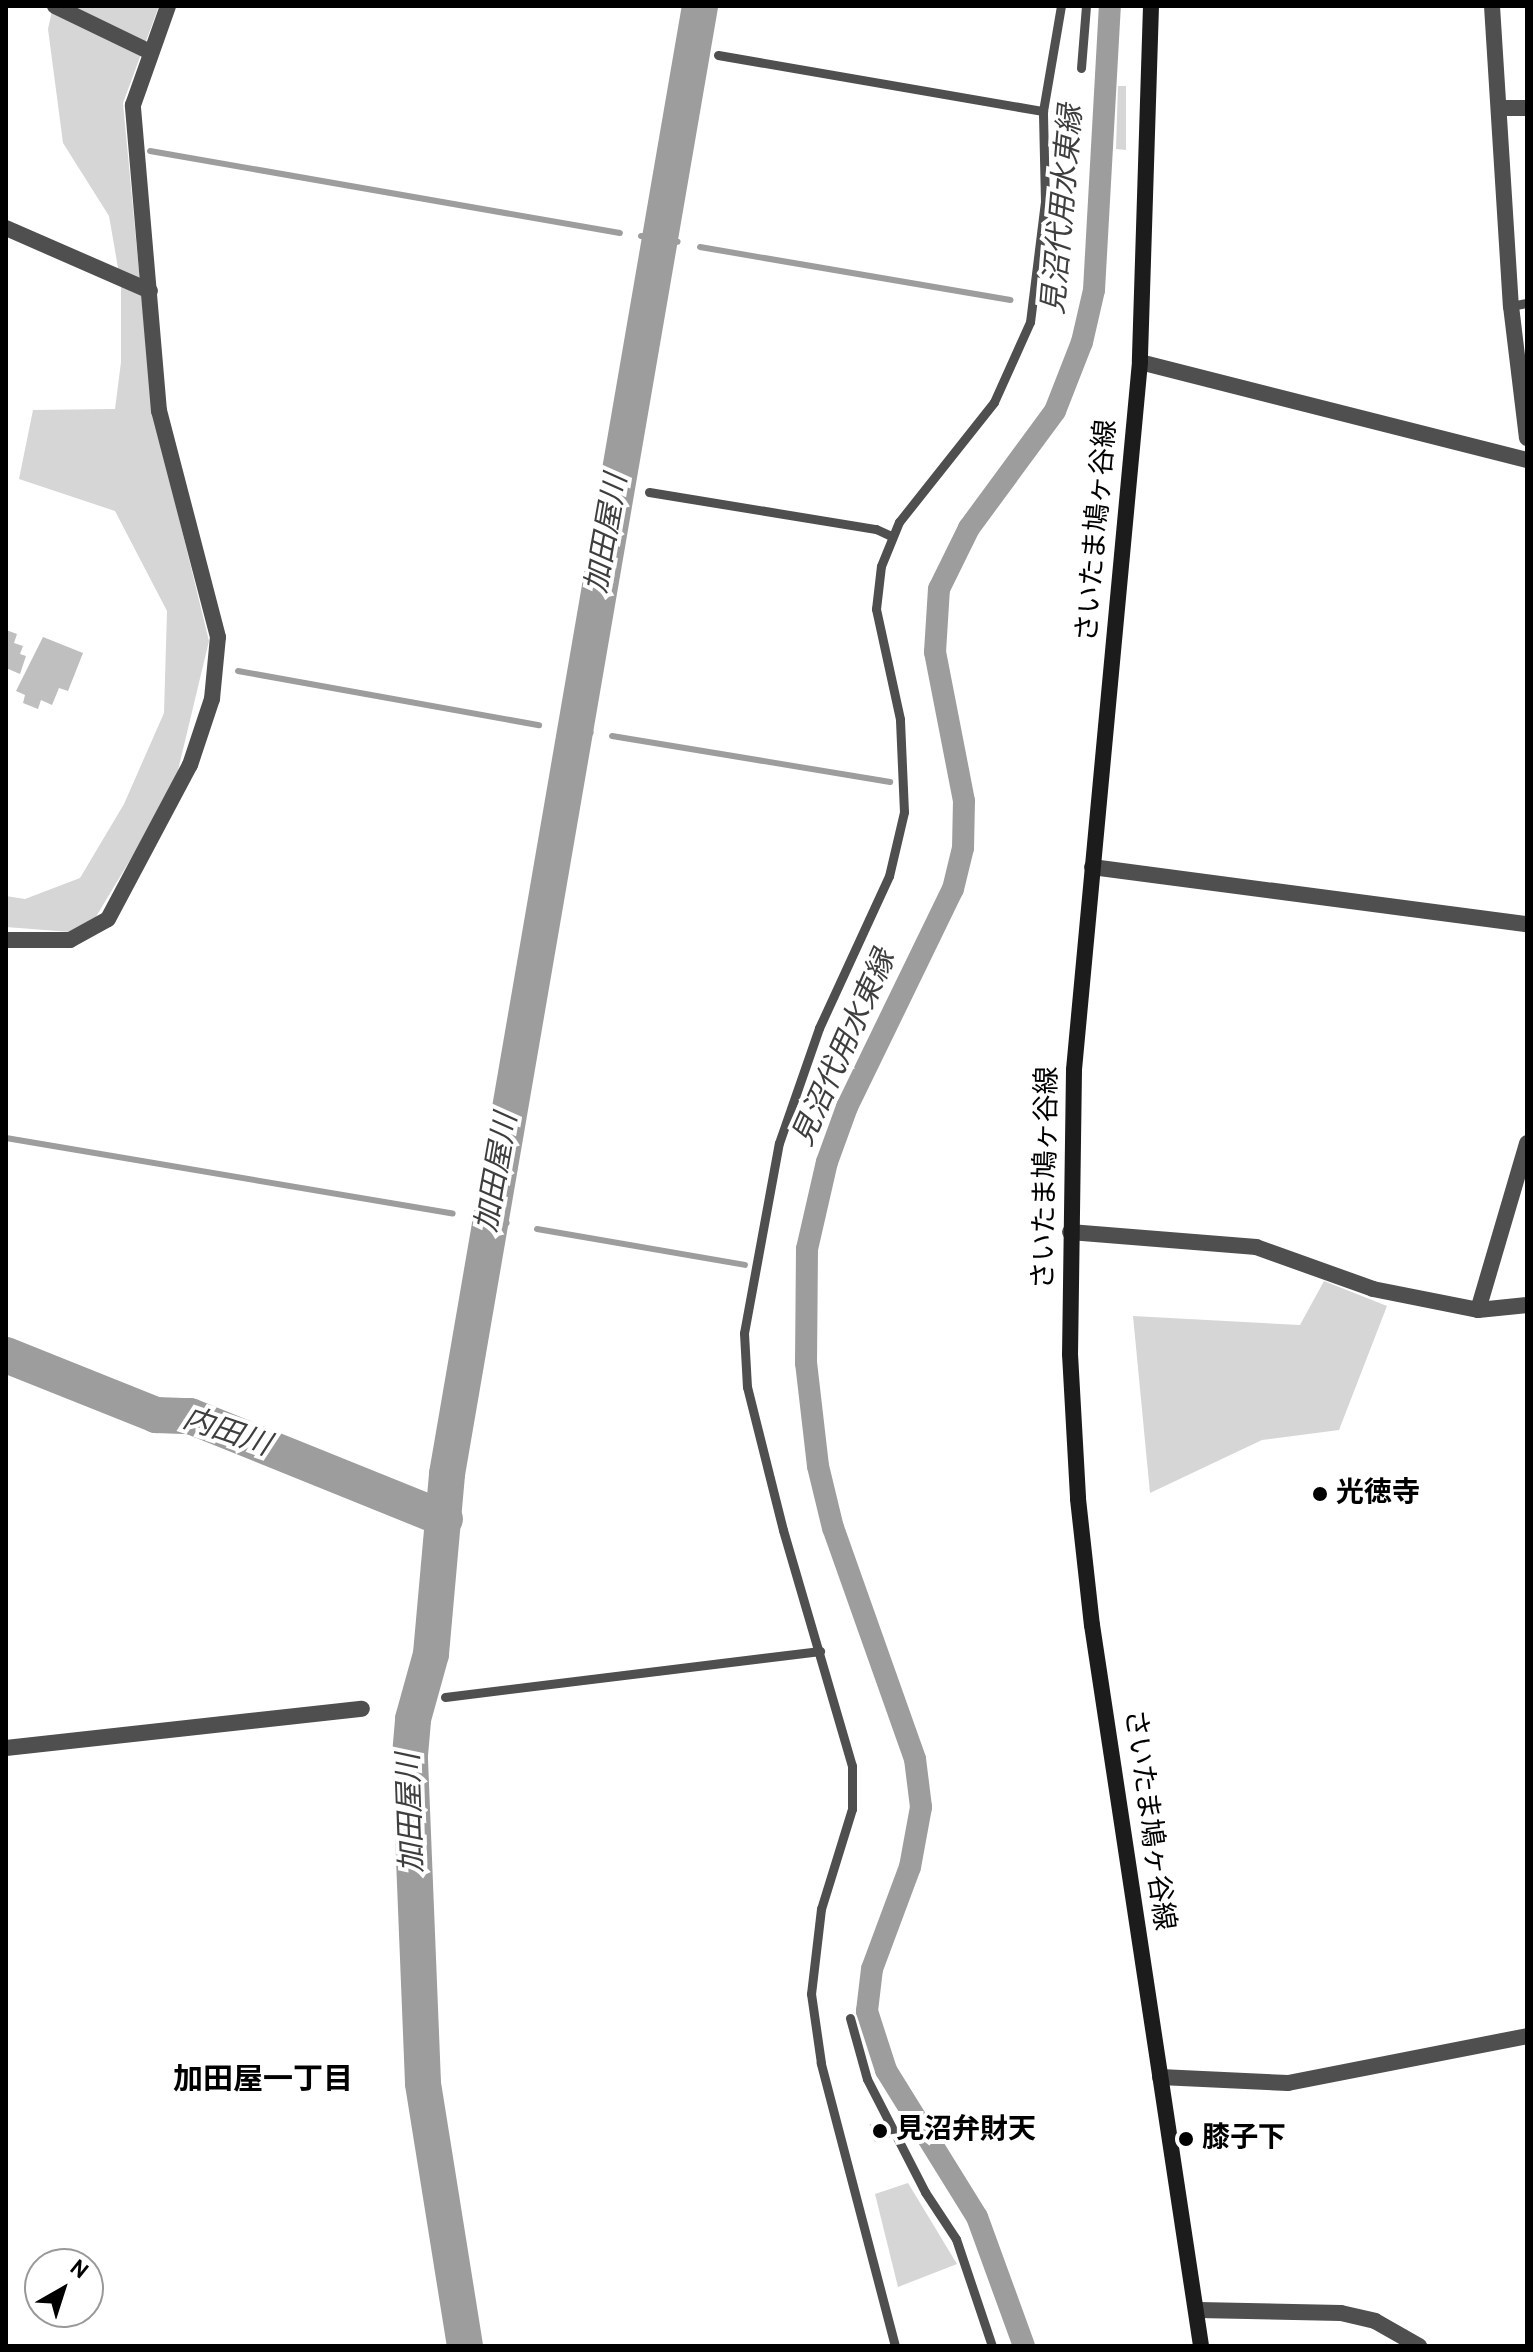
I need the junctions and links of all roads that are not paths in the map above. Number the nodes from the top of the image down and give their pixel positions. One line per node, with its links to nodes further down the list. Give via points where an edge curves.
1 (55, 6): 7 (street)
2 (168, 6): 7 (street)
3 (1061, 6): 12 (lane)
4 (1086, 6): 9 (lane)
5 (1151, 6): 16 (main road, さいたま鳩ヶ谷線)
6 (1492, 6): 10 (street)
7 (150, 52): 14 (street, via 133,105)
8 (718, 55): 12 (lane)
9 (1081, 68)
10 (1501, 108): 11 (street); 15 (street)
11 (1527, 108)
12 (1043, 111): 20 (lane, via 1045,202 1030,322 1021,348 994,402)
13 (6, 228): 14 (street)
14 (150, 291): 23 (street, via 159,411 218,637 212,699 190,765 108,919 70,940)
15 (1519, 305): 17 (street)
16 (1140, 362): 18 (street); 21 (main road, さいたま鳩ヶ谷線)
17 (1527, 438)
18 (1527, 460)
19 (649, 492): 20 (lane, via 876,529)
20 (891, 536): 28 (lane, via 876,609 900,719 904,812 889,876 819,1028 779,1143 744,1333 747,1387)
21 (1092, 867): 22 (street); 25 (main road, さいたま鳩ヶ谷線, via 1074,1070)
22 (1527, 924)
23 (6, 940)
24 (1527, 1143): 27 (street)
25 (1070, 1232): 27 (street, via 1256,1247 1373,1289); 34 (main road, さいたま鳩ヶ谷線, via 1078,1499)
26 (1527, 1305): 27 (street)
27 (1478, 1310)
28 (820, 1651): 29 (lane); 36 (lane, via 848,1742 854,1789 848,1829 821,1909 811,1994 821,2063)
29 (445, 1697)
30 (362, 1709): 31 (street)
31 (6, 1748)
32 (850, 2018): 37 (lane, via 867,2079 925,2192 956,2239)
33 (1527, 2036): 34 (street, via 1288,2083)
34 (1160, 2077): 35 (main road, さいたま鳩ヶ谷線)
35 (1198, 2310): 38 (main road, さいたま鳩ヶ谷線); 39 (street, via 1341,2313 1375,2321)
36 (895, 2346)
37 (992, 2346)
38 (1201, 2346)
39 (1419, 2346)

